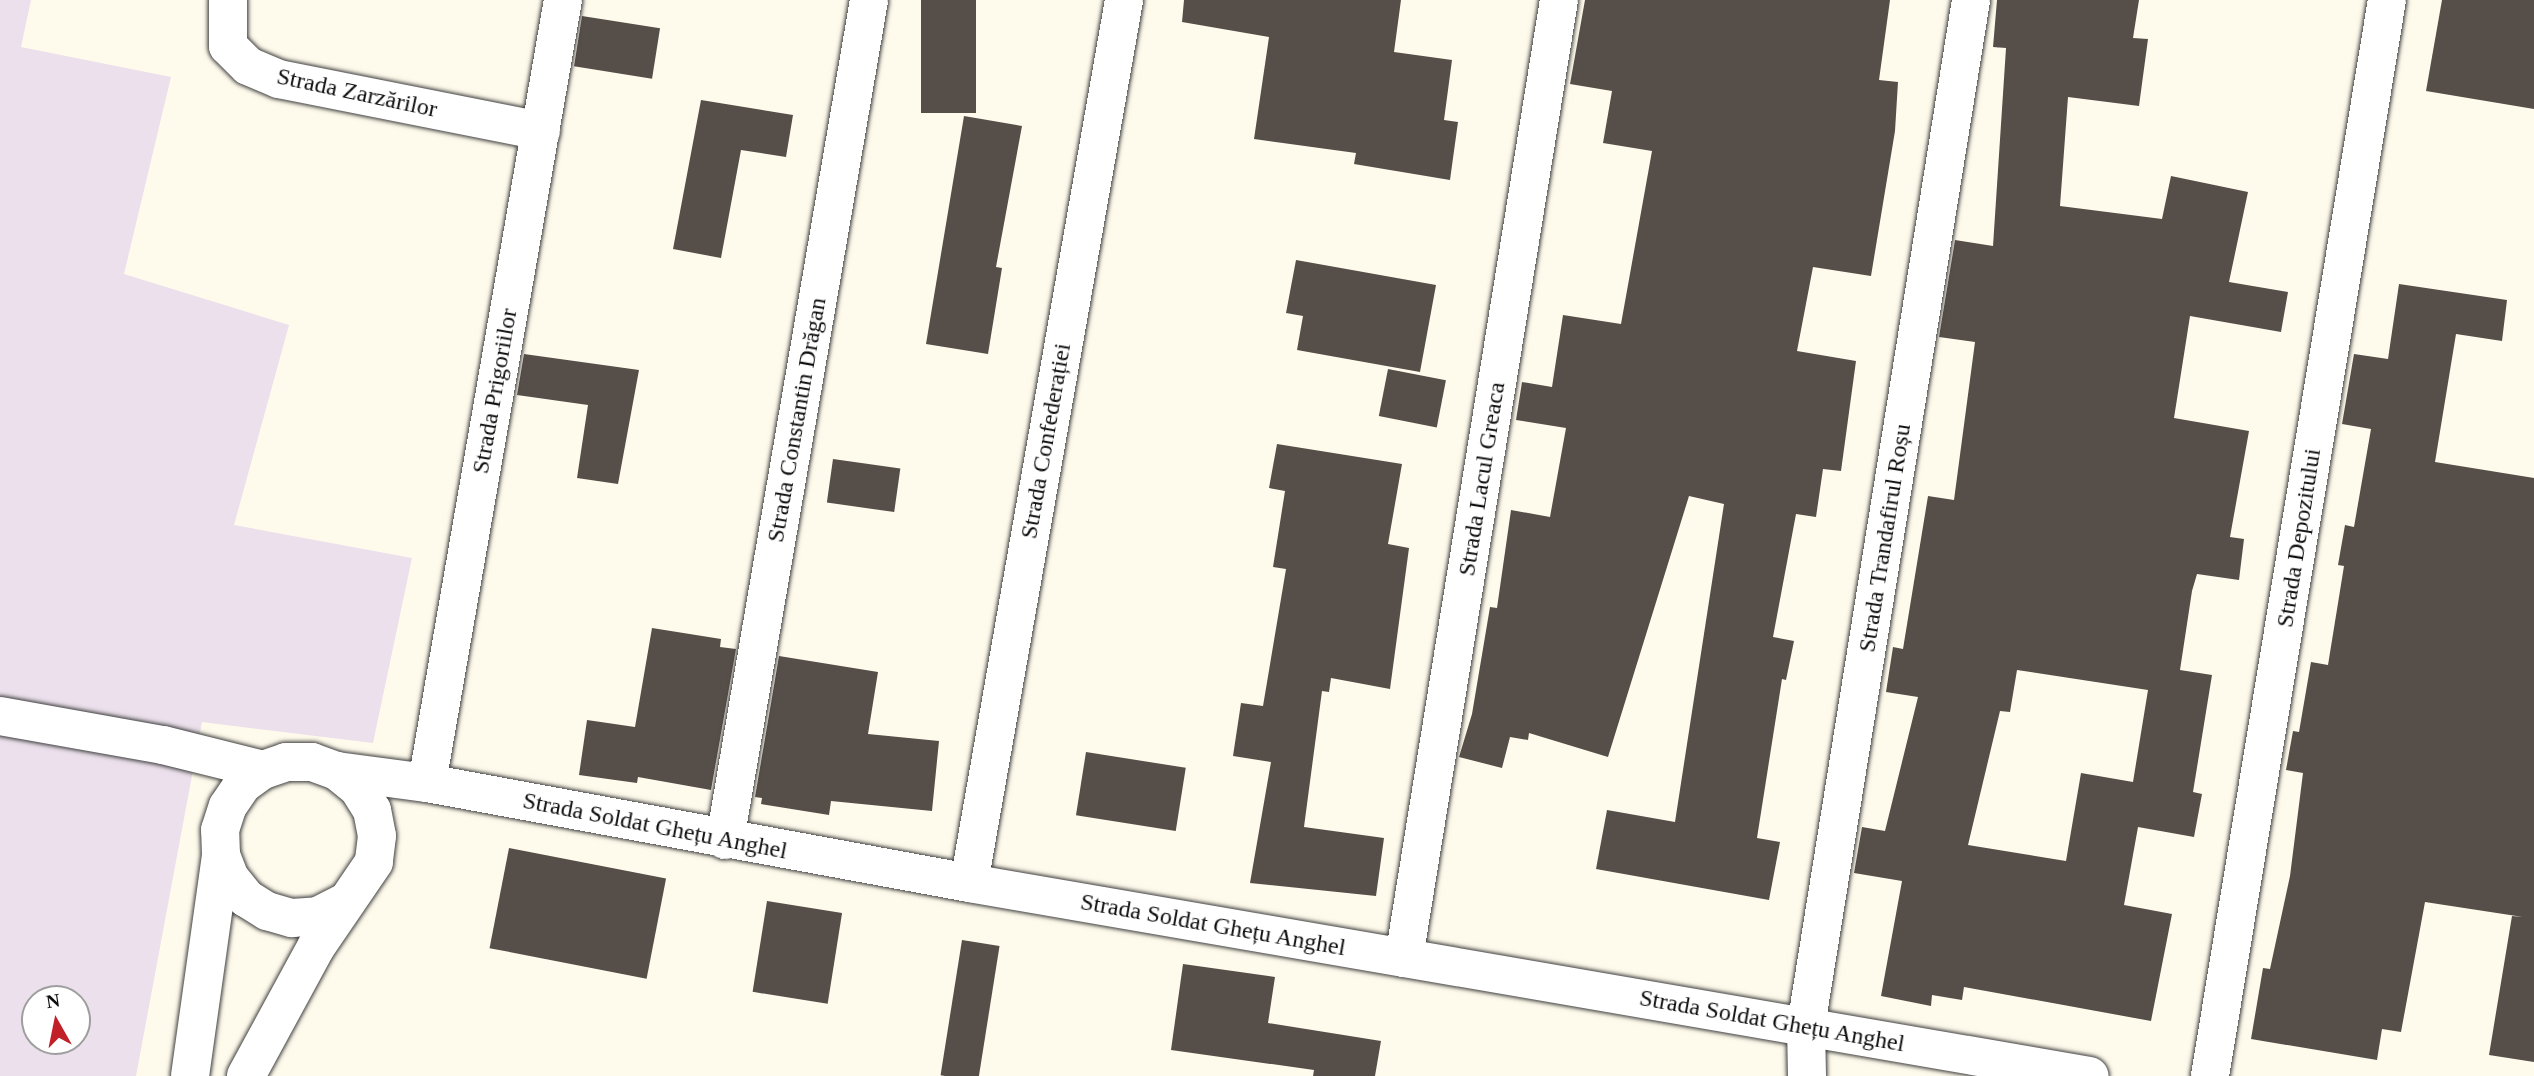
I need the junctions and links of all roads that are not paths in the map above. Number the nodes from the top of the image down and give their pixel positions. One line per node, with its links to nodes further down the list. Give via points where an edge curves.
1 (228, 0): 8 (street, Strada Zarzărilor, via 228,46 248,66 269,75)
2 (563, 0): 8 (street, Strada Prigoriilor)
3 (869, 0): 14 (street, Strada Constantin Drăgan)
4 (1124, 0): 16 (street, Strada Confederației)
5 (1559, 0): 18 (street, Strada Lacul Greaca)
6 (1971, 0): 19 (street, Strada Trandafirul Roșu)
7 (2387, 0): 24 (street, Strada Depozitului)
8 (541, 131): 12 (street, Strada Prigoriilor)
9 (0, 716): 10 (street, via 163,745)
10 (263, 770): 11 (street, via 286,762 312,762); 15 (street, via 242,785 228,806 220,830)
11 (337, 771): 12 (street, Strada Soldat Ghețu Anghel); 13 (street, via 365,799)
12 (427, 783): 13 (street); 14 (street, Strada Soldat Ghețu Anghel)
13 (377, 836): 17 (street, via 374,862 362,886)
14 (725, 839): 16 (street, Strada Soldat Ghețu Anghel)
15 (221, 855): 17 (street, via 238,888 267,911 292,918 318,916); 20 (street)
16 (969, 883): 18 (street, Strada Soldat Ghețu Anghel)
17 (342, 904): 21 (street)
18 (1404, 958): 19 (street, Strada Soldat Ghețu Anghel)
19 (1807, 1026): 22 (street, Strada Trandafirul Roșu); 23 (street, Strada Soldat Ghețu Anghel)
20 (190, 1076)
21 (246, 1076)
22 (1807, 1076)
23 (2090, 1076)
24 (2210, 1076)

